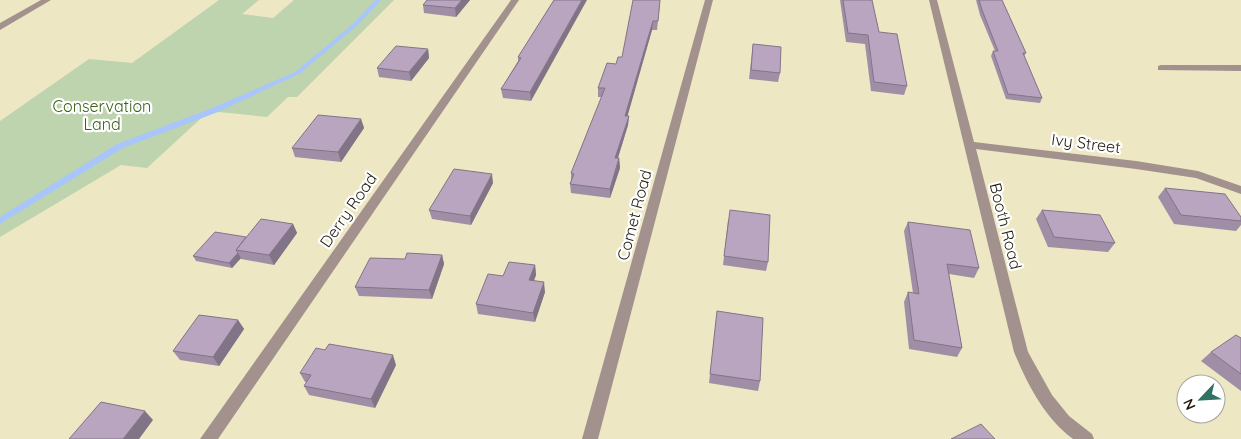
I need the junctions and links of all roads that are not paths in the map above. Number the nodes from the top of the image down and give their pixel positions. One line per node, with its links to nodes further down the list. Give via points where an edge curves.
1 (47, 0): 5 (street)
2 (514, 0): 10 (street, Derry Road)
3 (709, 0): 11 (street, Comet Road)
4 (933, 0): 8 (street, Booth Road)
5 (0, 27)
6 (1161, 68): 7 (street)
7 (1241, 68)
8 (969, 145): 9 (street, Ivy Street, via 1136,165 1198,176); 12 (street, Booth Road, via 1021,352 1035,384 1055,413)
9 (1241, 190)
10 (208, 439)
11 (590, 439)
12 (1086, 439)

